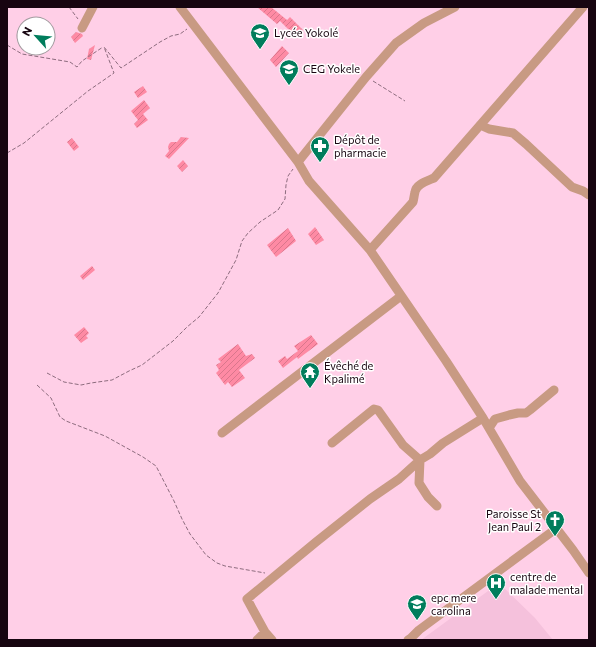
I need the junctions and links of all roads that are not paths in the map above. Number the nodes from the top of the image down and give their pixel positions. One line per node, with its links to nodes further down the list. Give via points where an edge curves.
1 (93, 7): 5 (street)
2 (180, 7): 7 (street)
3 (456, 7): 7 (street, via 424,23 396,43)
4 (582, 7): 6 (street)
5 (82, 27)
6 (480, 126): 8 (street, via 513,134 572,187); 9 (street, via 434,178 416,189 413,202)
7 (298, 162): 9 (street, via 309,181)
8 (589, 195)
9 (370, 250): 10 (street)
10 (402, 296): 12 (street); 14 (street)
11 (554, 390): 13 (street, via 526,413 495,419)
12 (483, 418): 13 (street); 16 (street)
13 (489, 428): 18 (street, via 520,481)
14 (222, 433)
15 (332, 443): 16 (street, via 377,409 403,445)
16 (420, 460): 17 (street, via 419,483); 20 (street, via 247,599)
17 (437, 506)
18 (557, 528): 19 (street); 21 (street)
19 (589, 573)
20 (265, 632): 22 (street); 23 (street)
21 (410, 639)
22 (257, 640)
23 (272, 640)

